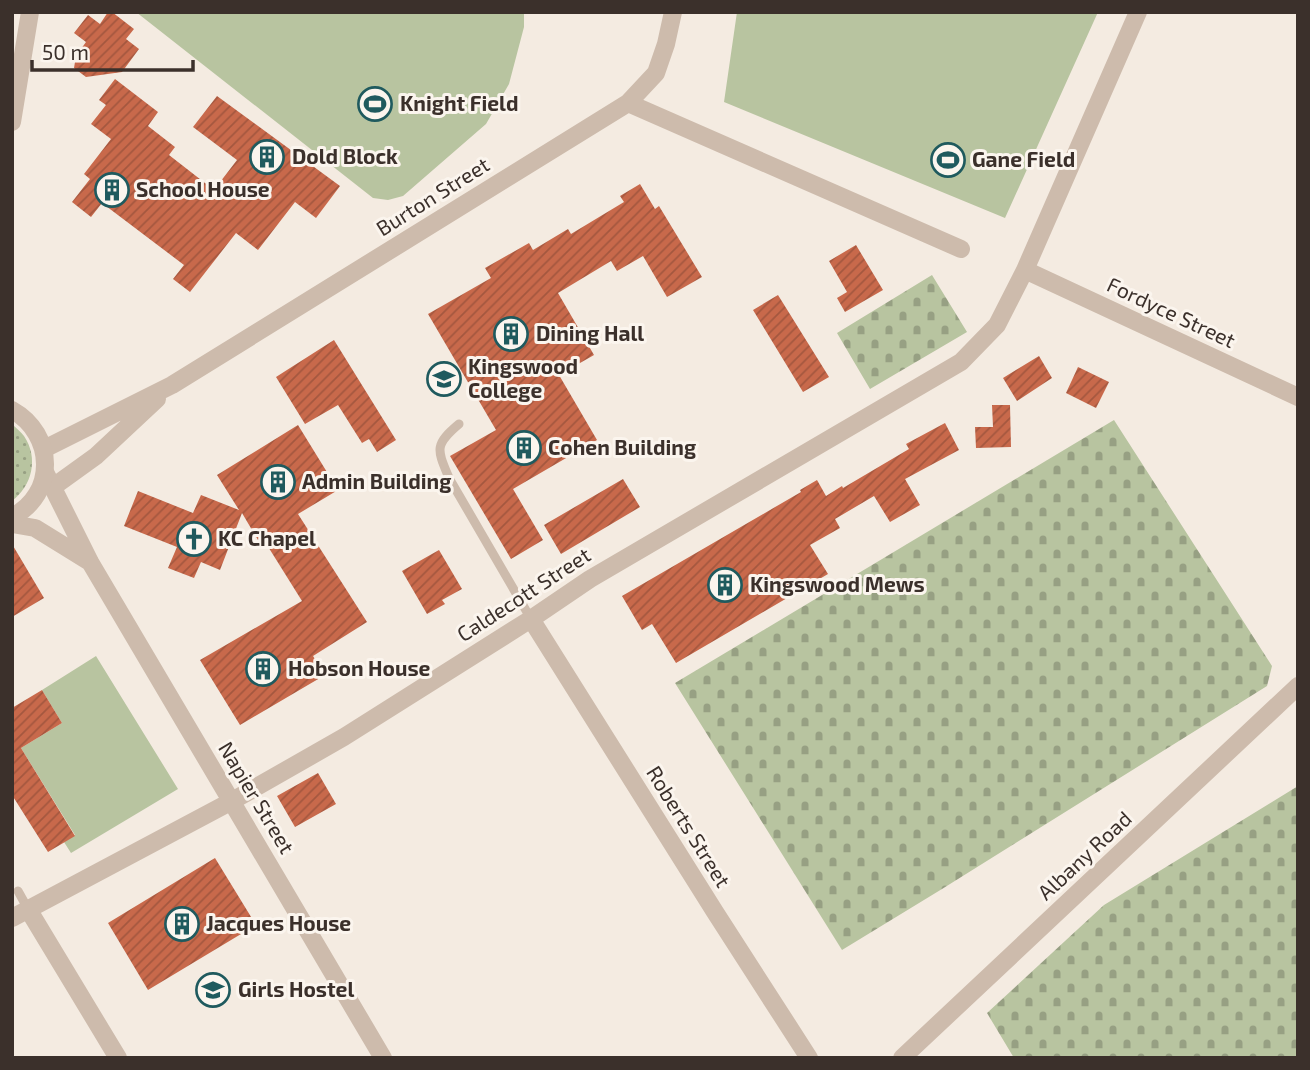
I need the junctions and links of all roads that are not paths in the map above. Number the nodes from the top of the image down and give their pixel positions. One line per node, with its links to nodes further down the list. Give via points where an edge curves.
1 (30, 12): 5 (street)
2 (673, 12): 4 (street, Burton Street, via 656,73)
3 (1138, 12): 7 (street, Caldecott Street)
4 (628, 103): 6 (street); 8 (street, Burton Street)
5 (12, 122)
6 (961, 249)
7 (1025, 270): 9 (street, Fordyce Street); 17 (street, Caldecott Street, via 997,326 961,362 590,579)
8 (172, 385): 12 (street, Burton Street); 13 (street, Burton Street, via 96,456)
9 (1298, 397)
10 (12, 410): 12 (street, via 37,432)
11 (459, 425): 17 (lane, via 444,437 440,457)
12 (44, 450): 13 (street)
13 (49, 480): 14 (street, via 22,512); 16 (street, Napier Street)
14 (12, 517)
15 (12, 524): 16 (street, Napier Street, via 35,528)
16 (90, 562): 19 (street, Napier Street)
17 (531, 619): 19 (street, Caldecott Street, via 344,737); 24 (street, Roberts Street)
18 (1298, 686): 25 (street, Albany Road)
19 (232, 801): 21 (street, Caldecott Street); 23 (street, Napier Street)
20 (18, 891): 21 (lane)
21 (20, 914): 22 (street)
22 (118, 1058)
23 (383, 1058)
24 (808, 1058)
25 (902, 1058)

